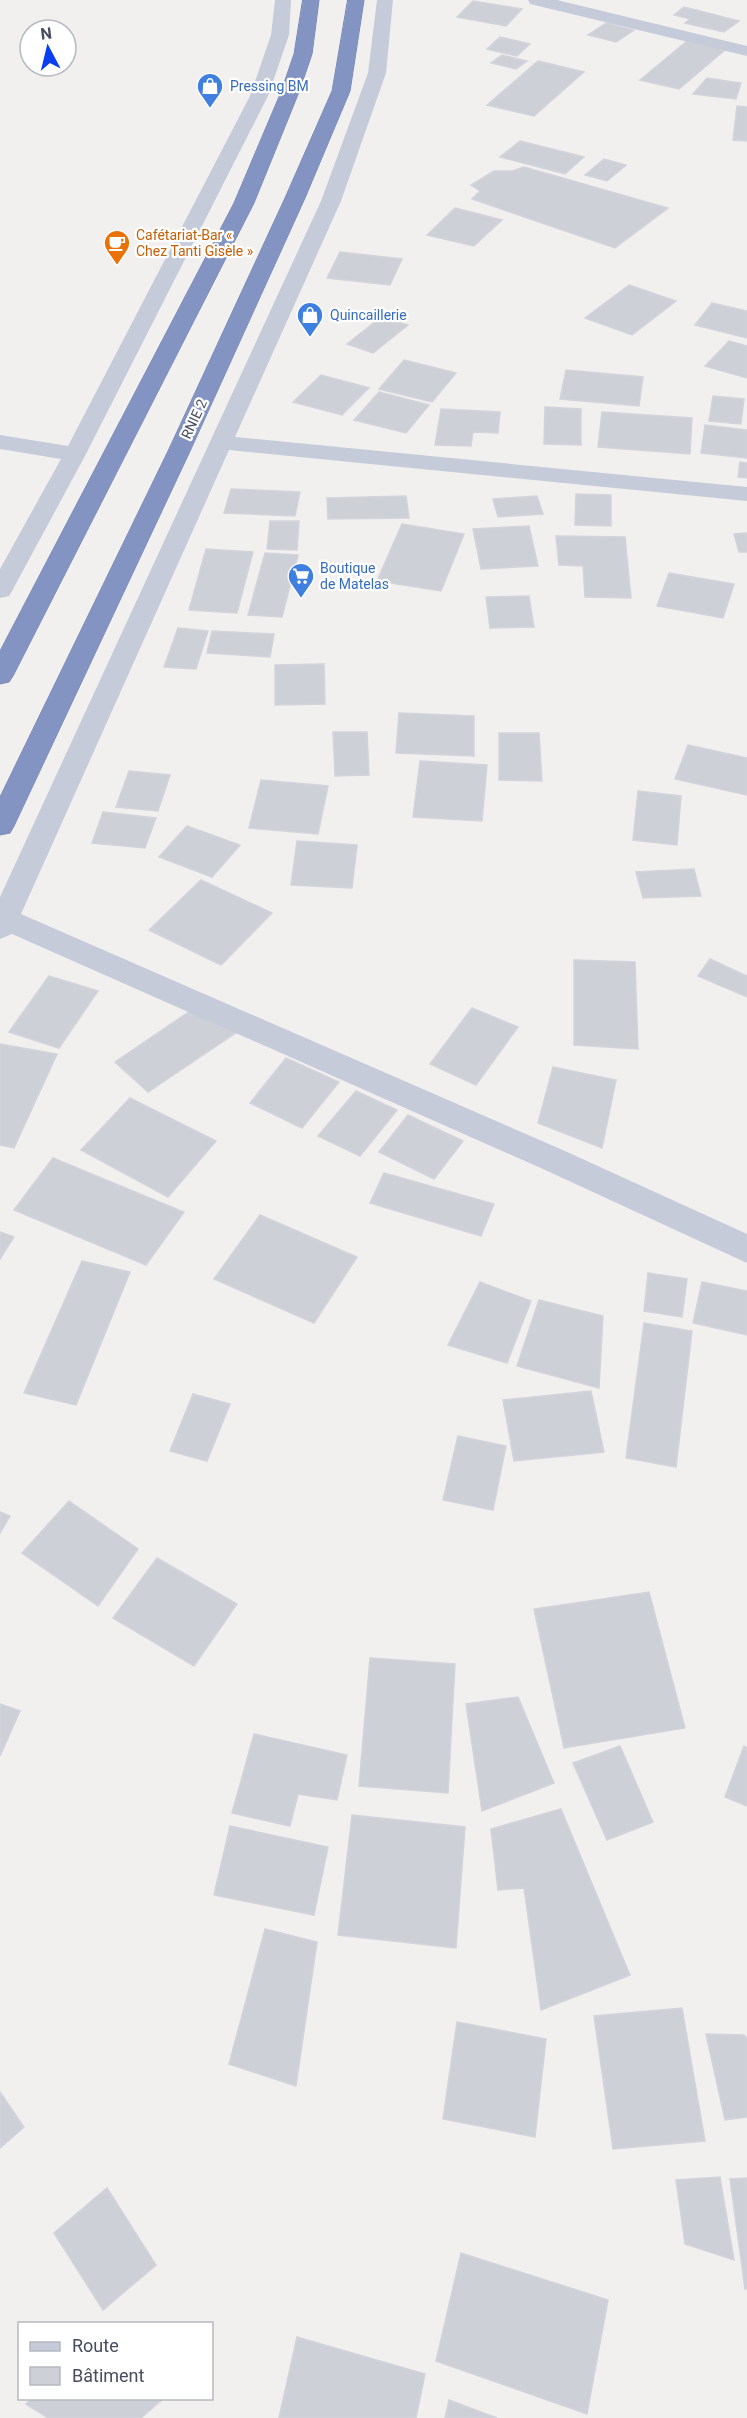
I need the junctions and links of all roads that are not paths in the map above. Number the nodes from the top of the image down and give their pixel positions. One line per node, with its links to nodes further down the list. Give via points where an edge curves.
1 (283, 0): 9 (street, via 280,35 260,96)
2 (311, 0): 12 (highway, via 303,54 244,203)
3 (356, 0): 13 (highway, RNIE 2 / RNIE 2, via 341,91 295,198)
4 (386, 0): 8 (street, via 377,73 362,119 331,201)
5 (537, 0): 6 (street)
6 (747, 51)
7 (0, 442): 9 (street)
8 (222, 442): 10 (street); 14 (street)
9 (75, 454): 11 (street)
10 (747, 494)
11 (0, 591)
12 (0, 676)
13 (0, 826)
14 (2, 924): 15 (street, via 532,1150)
15 (747, 1249)

